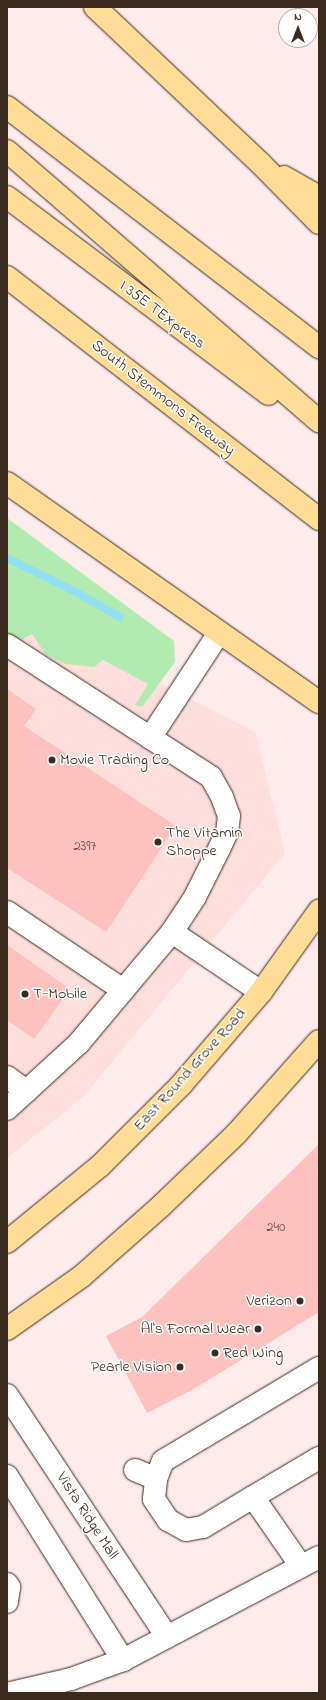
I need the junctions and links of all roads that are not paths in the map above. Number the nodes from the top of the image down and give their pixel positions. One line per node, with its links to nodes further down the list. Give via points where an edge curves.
1 (95, 7): 4 (main road)
2 (7, 107): 9 (main road)
3 (7, 151): 10 (main road)
4 (260, 163): 6 (main road); 7 (main road)
5 (7, 196): 11 (main road, I 35E TEXpress)
6 (319, 197)
7 (319, 223)
8 (7, 277): 13 (main road, South Stemmons Freeway)
9 (319, 347)
10 (319, 421)
11 (319, 432)
12 (7, 483): 14 (main road, via 137,572)
13 (319, 519)
14 (220, 633): 16 (main road); 19 (street)
15 (7, 645): 19 (street)
16 (254, 658): 17 (main road); 18 (main road)
17 (319, 702)
18 (319, 718)
19 (150, 738): 22 (street, via 211,777 229,816 227,832 220,850 195,898)
20 (319, 911): 24 (main road, East Round Grove Road)
21 (7, 912): 23 (street)
22 (172, 932): 23 (street); 24 (street)
23 (123, 990): 27 (street, via 79,1043)
24 (261, 992): 29 (main road, East Round Grove Road, via 181,1085 100,1166)
25 (319, 1041): 30 (main road, via 237,1133 161,1206 82,1276)
26 (7, 1077): 27 (street)
27 (26, 1091): 28 (street)
28 (7, 1109)
29 (7, 1242)
30 (7, 1329)
31 (319, 1368): 36 (street, via 163,1461)
32 (7, 1395): 41 (street, Vista Ridge Mall)
33 (319, 1458): 37 (street)
34 (135, 1470): 36 (street)
35 (7, 1476): 42 (street)
36 (156, 1479): 37 (street, via 154,1499 168,1520 186,1530 203,1526)
37 (253, 1497): 38 (street)
38 (310, 1562): 41 (street)
39 (7, 1584): 40 (street)
40 (7, 1602)
41 (167, 1637): 42 (street)
42 (123, 1660): 43 (street, via 71,1679)
43 (11, 1693)

